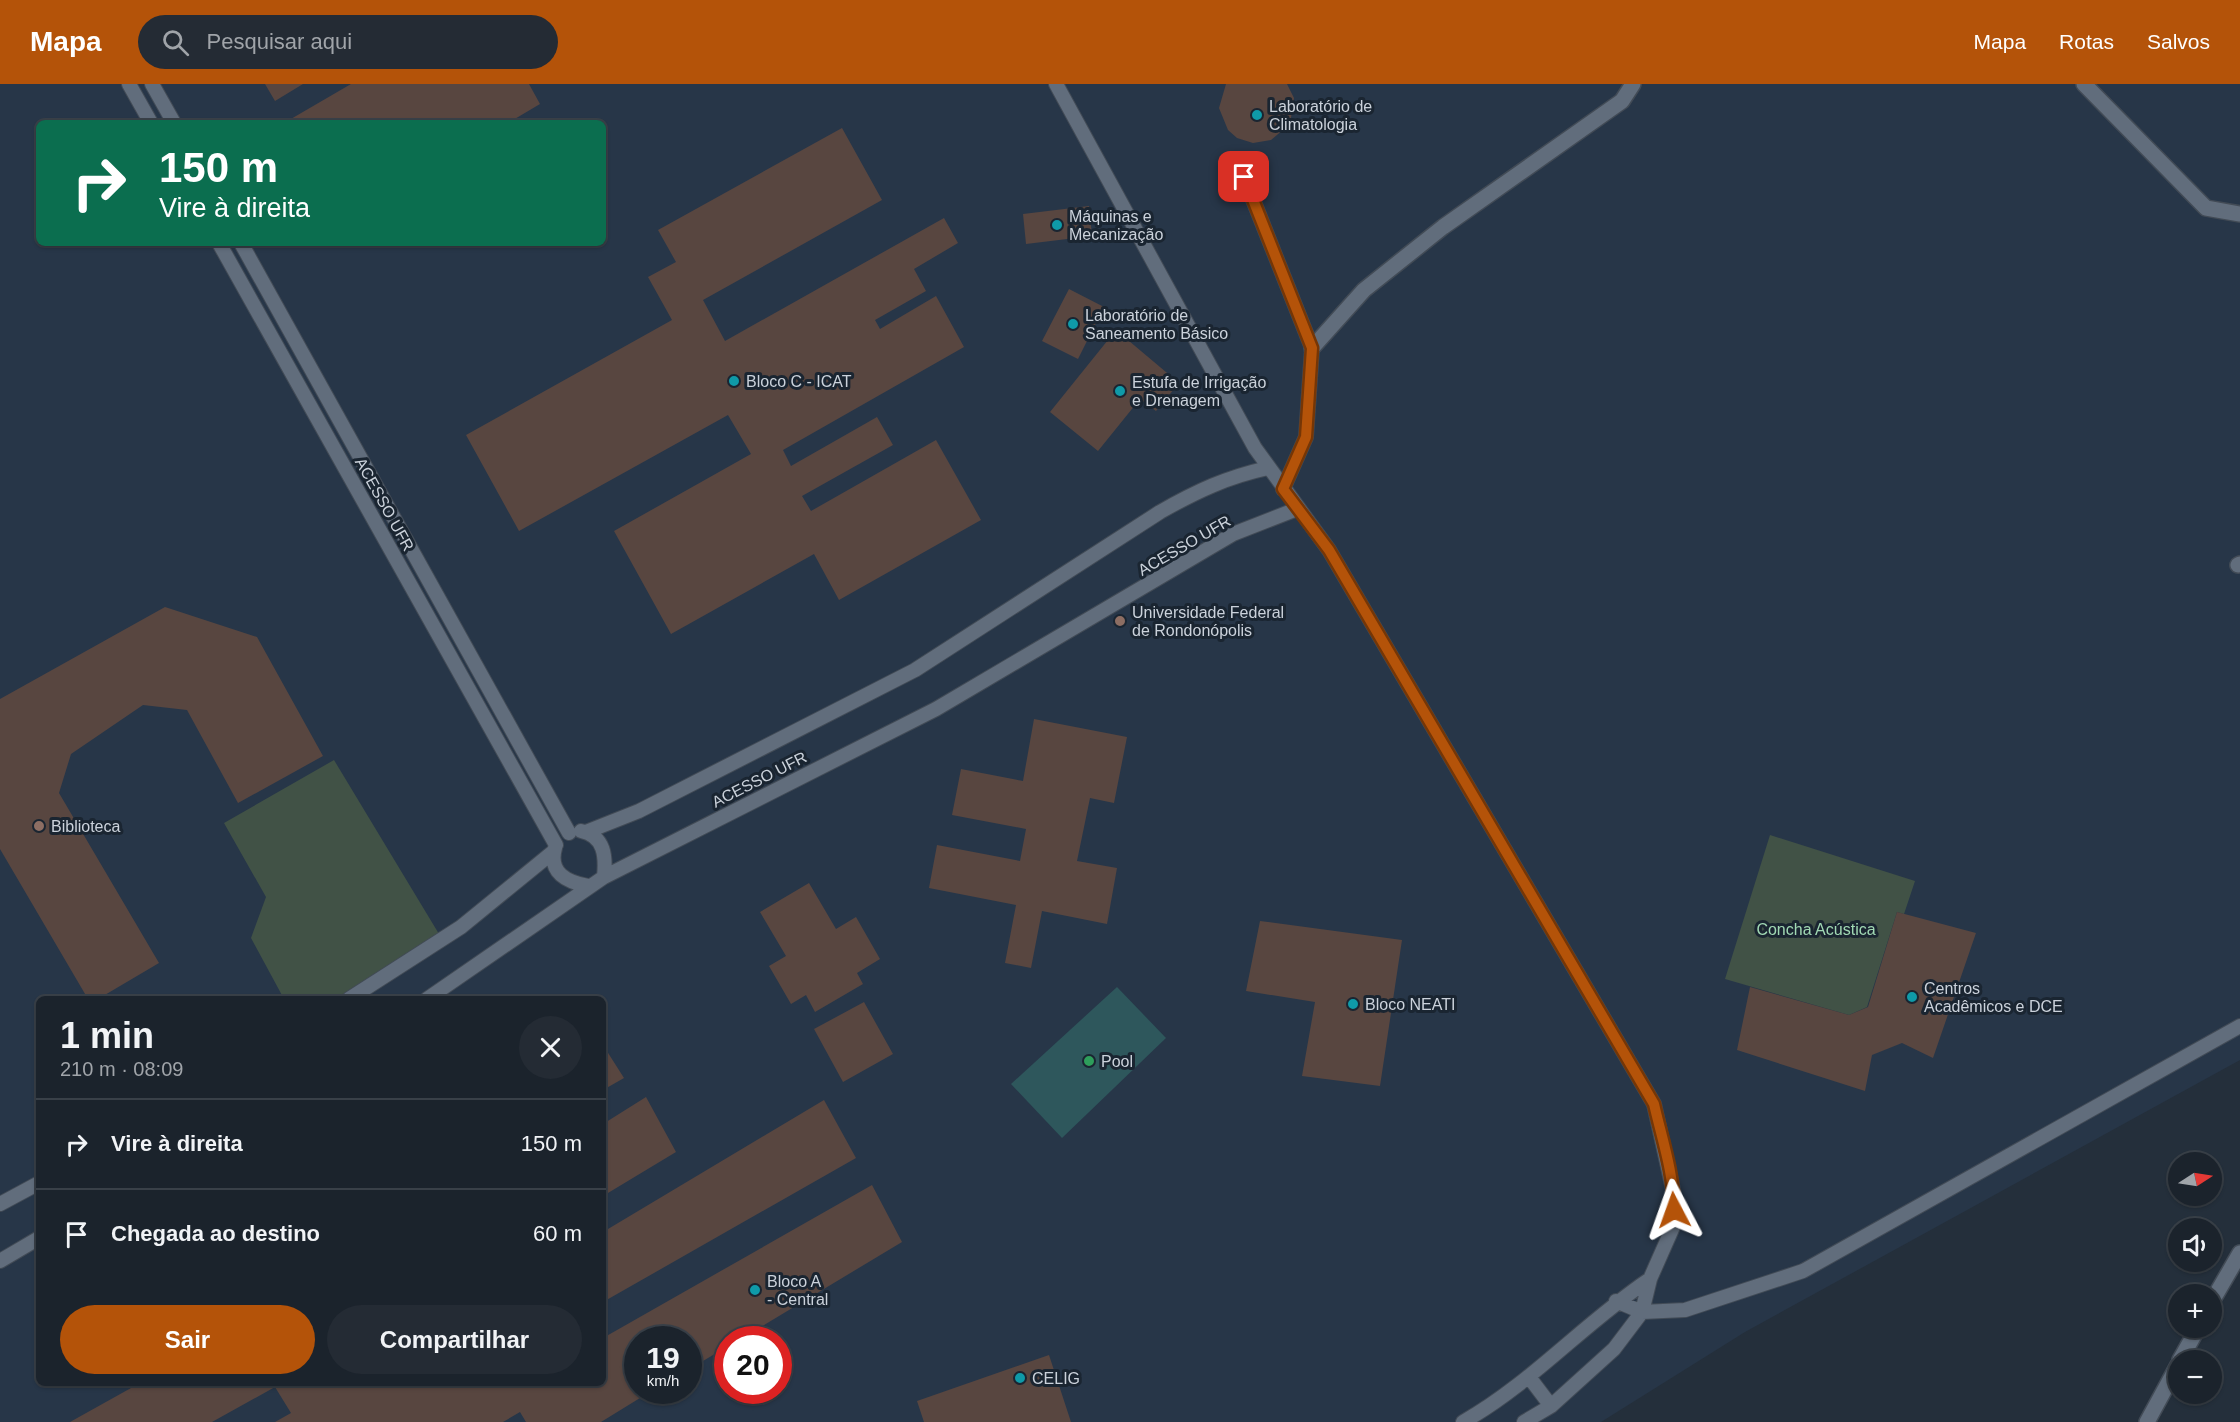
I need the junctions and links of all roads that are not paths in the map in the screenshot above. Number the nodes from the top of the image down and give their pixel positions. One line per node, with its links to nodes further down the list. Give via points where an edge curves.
1 (129, 84): 6 (lane)
2 (152, 84): 7 (lane)
3 (1056, 84): 13 (lane)
4 (1633, 84): 12 (street, via 1622,101 1443,227 1364,291)
5 (2084, 84): 9 (street, via 2206,208)
6 (149, 120)
7 (172, 120)
8 (1244, 177): 12 (lane)
9 (2240, 214)
10 (221, 246): 18 (lane, ACESSO UFR)
11 (243, 246): 17 (lane, ACESSO UFR)
12 (1312, 348): 14 (lane, via 1306,437)
13 (1268, 468): 14 (lane); 16 (lane, ACESSO UFR, via 1221,480 1198,491 915,670 639,811)
14 (1283, 489): 15 (lane)
15 (1297, 509): 19 (lane, ACESSO UFR, via 1233,534 936,709); 29 (lane, via 1329,550 1654,1104 1674,1194 1673,1227)
16 (586, 832): 17 (lane, ACESSO UFR); 19 (lane, via 603,848)
17 (569, 833): 18 (lane)
18 (555, 848): 20 (lane, ACESSO UFR, via 553,862 564,879); 21 (lane, via 461,927)
19 (604, 877): 20 (lane, ACESSO UFR)
20 (588, 886): 22 (lane, ACESSO UFR)
21 (355, 996)
22 (431, 996)
23 (2240, 1026): 32 (lane, via 1803,1270 1685,1310)
24 (36, 1185): 25 (lane)
25 (0, 1204)
26 (36, 1240): 28 (lane)
27 (2240, 1253): 30 (street)
28 (0, 1261)
29 (1650, 1279): 31 (lane); 32 (lane)
30 (2222, 1284)
31 (1616, 1301): 32 (lane); 33 (lane)
32 (1642, 1312): 35 (lane, via 1614,1349)
33 (1529, 1377): 35 (lane); 36 (lane)
34 (2168, 1384): 38 (street)
35 (1551, 1406): 37 (lane)
36 (1463, 1422)
37 (1524, 1422)
38 (2148, 1422)

